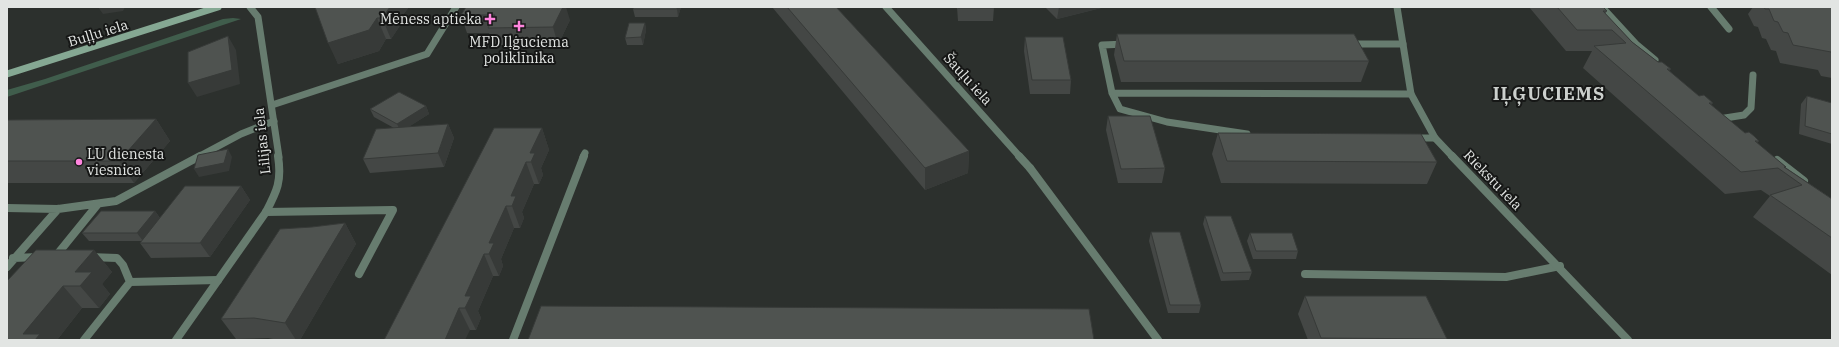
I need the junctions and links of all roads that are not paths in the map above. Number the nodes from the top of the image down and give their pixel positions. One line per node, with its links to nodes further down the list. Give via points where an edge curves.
1 (218, 7): 13 (street, Buļļu iela)
2 (250, 7): 17 (street, Lilijas iela, via 258,18)
3 (456, 7): 17 (street, via 427,54)
4 (886, 7): 42 (street, Šauļu iela, via 1030,168)
5 (1397, 7): 11 (street, Riekstu iela)
6 (1602, 7): 12 (street, via 1637,45)
7 (1711, 7): 8 (street)
8 (1730, 29)
9 (1136, 44): 15 (street, via 1102,46)
10 (1344, 44): 11 (street)
11 (1403, 44): 16 (street, Riekstu iela)
12 (1662, 66)
13 (7, 74)
14 (1753, 75): 19 (street, via 1751,108 1744,115 1723,115)
15 (1112, 93): 16 (street); 20 (street, via 1120,109 1167,122)
16 (1411, 94): 22 (street, Riekstu iela)
17 (272, 105): 18 (street, Lilijas iela)
18 (274, 121): 26 (street, via 241,134 116,201); 29 (street, Lilijas iela, via 281,174)
19 (1737, 127)
20 (1256, 136)
21 (1400, 138): 22 (street)
22 (1435, 138): 33 (street, Riekstu iela)
23 (585, 153): 41 (street)
24 (1772, 155): 25 (street)
25 (1813, 187)
26 (98, 204): 28 (street); 31 (street)
27 (7, 208): 28 (street)
28 (58, 209): 30 (street)
29 (266, 212): 35 (street, via 393,210); 37 (street, Lilijas iela)
30 (16, 257): 31 (street); 32 (street); 34 (street)
31 (54, 257): 38 (street, via 117,257 123,261)
32 (7, 260)
33 (1560, 266): 36 (street, via 1506,277); 43 (street, Riekstu iela)
34 (7, 267)
35 (359, 274)
36 (1305, 274)
37 (218, 280): 38 (street); 40 (street, Lilijas iela)
38 (130, 282): 39 (street)
39 (84, 340)
40 (176, 340)
41 (513, 340)
42 (1158, 340)
43 (1628, 340)

